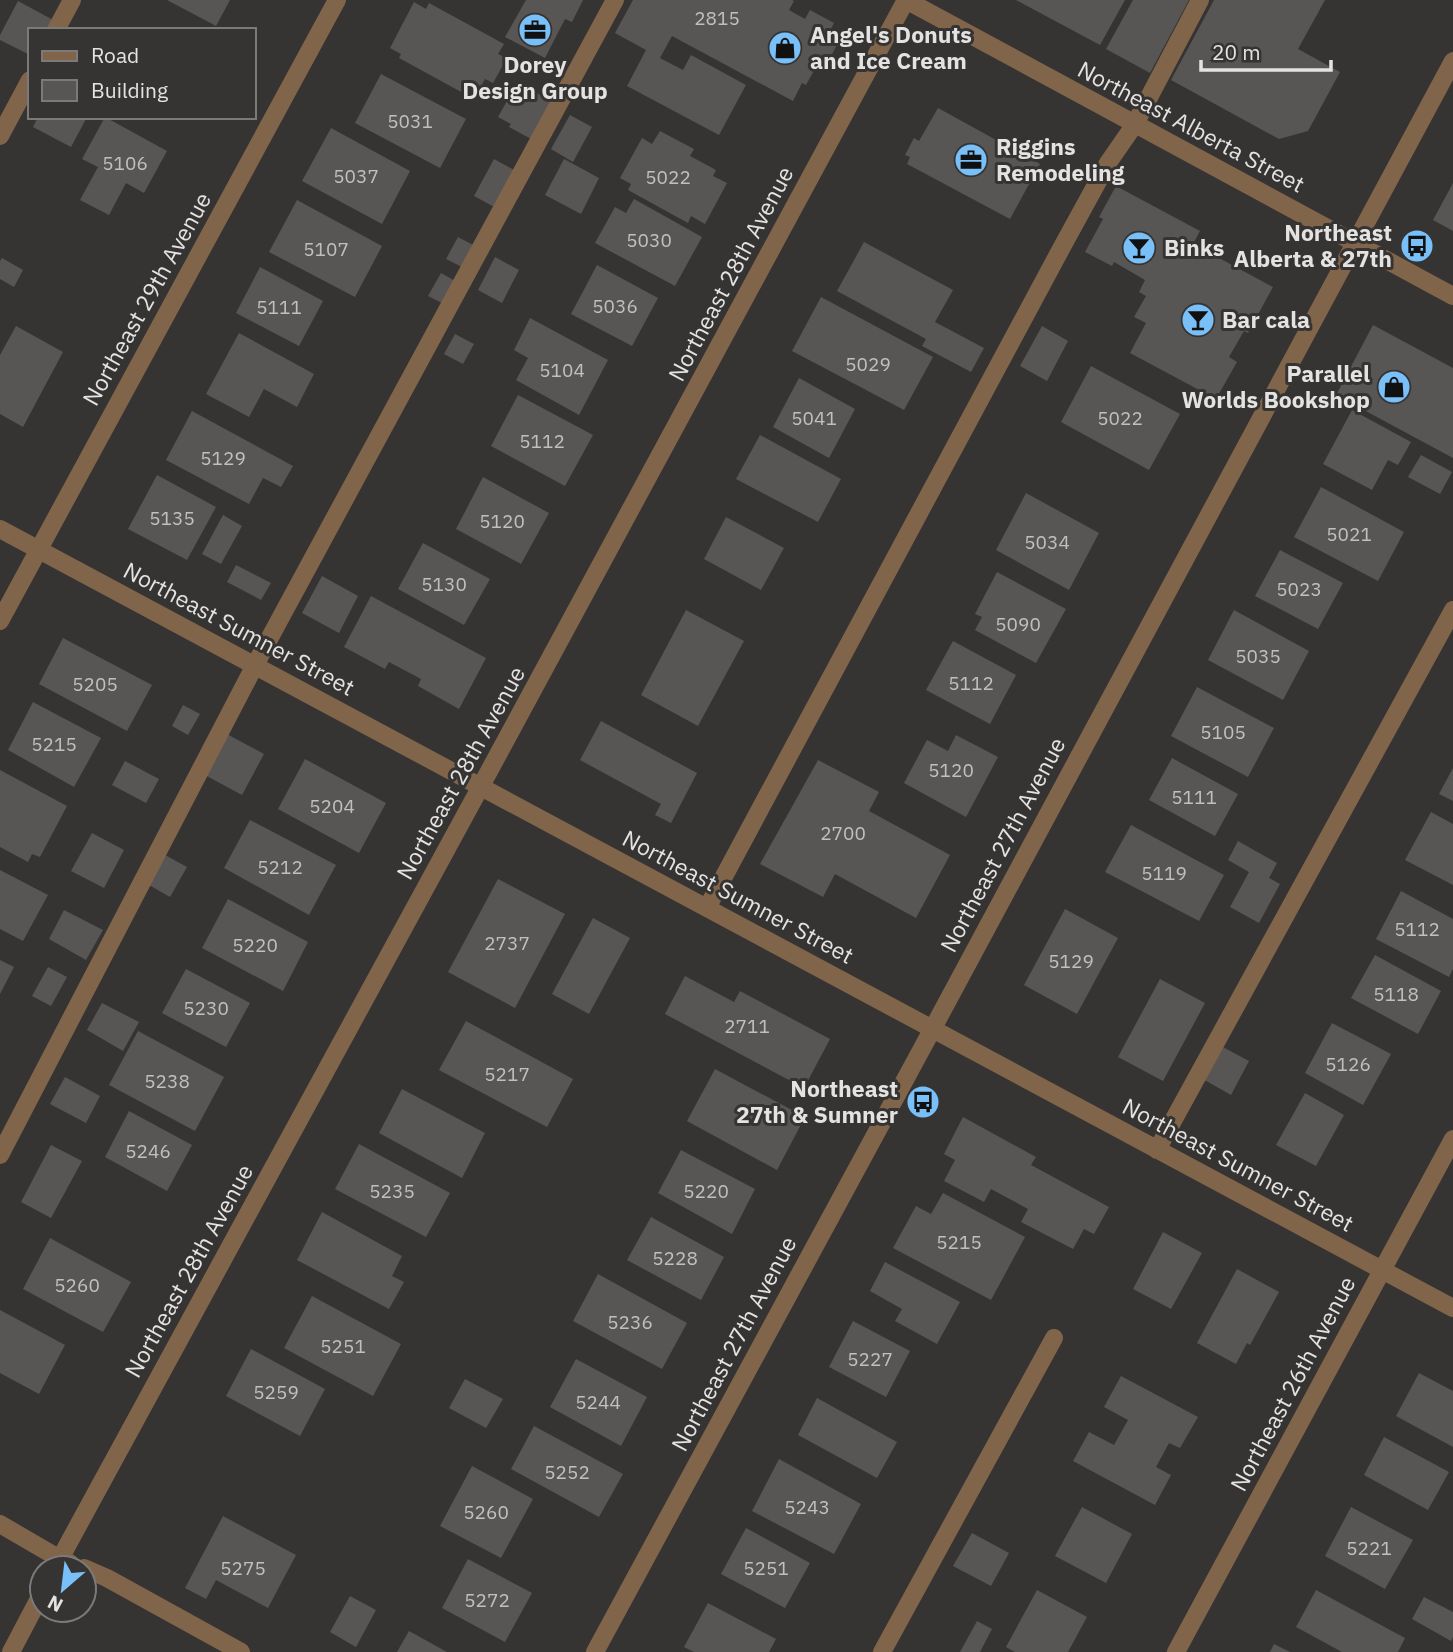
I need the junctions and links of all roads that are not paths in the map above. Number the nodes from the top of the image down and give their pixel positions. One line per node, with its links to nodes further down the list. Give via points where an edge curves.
1 (72, 0): 6 (street)
2 (337, 0): 14 (street, Northeast 29th Avenue)
3 (615, 0): 17 (street)
4 (906, 0): 9 (street, Northeast Alberta Street); 18 (street, Northeast 28th Avenue)
5 (1200, 0): 9 (street)
6 (57, 28)
7 (1453, 61): 11 (street, Northeast 27th Avenue)
8 (28, 84): 10 (street)
9 (1135, 124): 11 (street, Northeast Alberta Street); 19 (street, via 1108,163)
10 (0, 136)
11 (1355, 243): 12 (street, Northeast Alberta Street); 20 (street, Northeast 27th Avenue)
12 (1453, 296)
13 (0, 529): 14 (street, Northeast Sumner Street)
14 (38, 550): 16 (street, Northeast 29th Avenue); 17 (street, Northeast Sumner Street)
15 (1453, 610): 22 (street)
16 (0, 621)
17 (255, 665): 18 (street, Northeast Sumner Street); 23 (street)
18 (481, 786): 19 (street, Northeast Sumner Street); 29 (street, Northeast 28th Avenue)
19 (707, 908): 20 (street, Northeast Sumner Street)
20 (932, 1030): 22 (street, Northeast Sumner Street); 34 (street, Northeast 27th Avenue)
21 (1453, 1139): 24 (street, Northeast 26th Avenue)
22 (1157, 1150): 24 (street, Northeast Sumner Street)
23 (0, 1155)
24 (1382, 1270): 25 (street, Northeast Sumner Street); 36 (street, Northeast 26th Avenue)
25 (1453, 1308)
26 (1054, 1338): 35 (street)
27 (0, 1524): 28 (street)
28 (45, 1554)
29 (63, 1554)
30 (98, 1574): 33 (street)
31 (28, 1619): 32 (street)
32 (10, 1652)
33 (241, 1652)
34 (595, 1652)
35 (882, 1652)
36 (1176, 1652)

